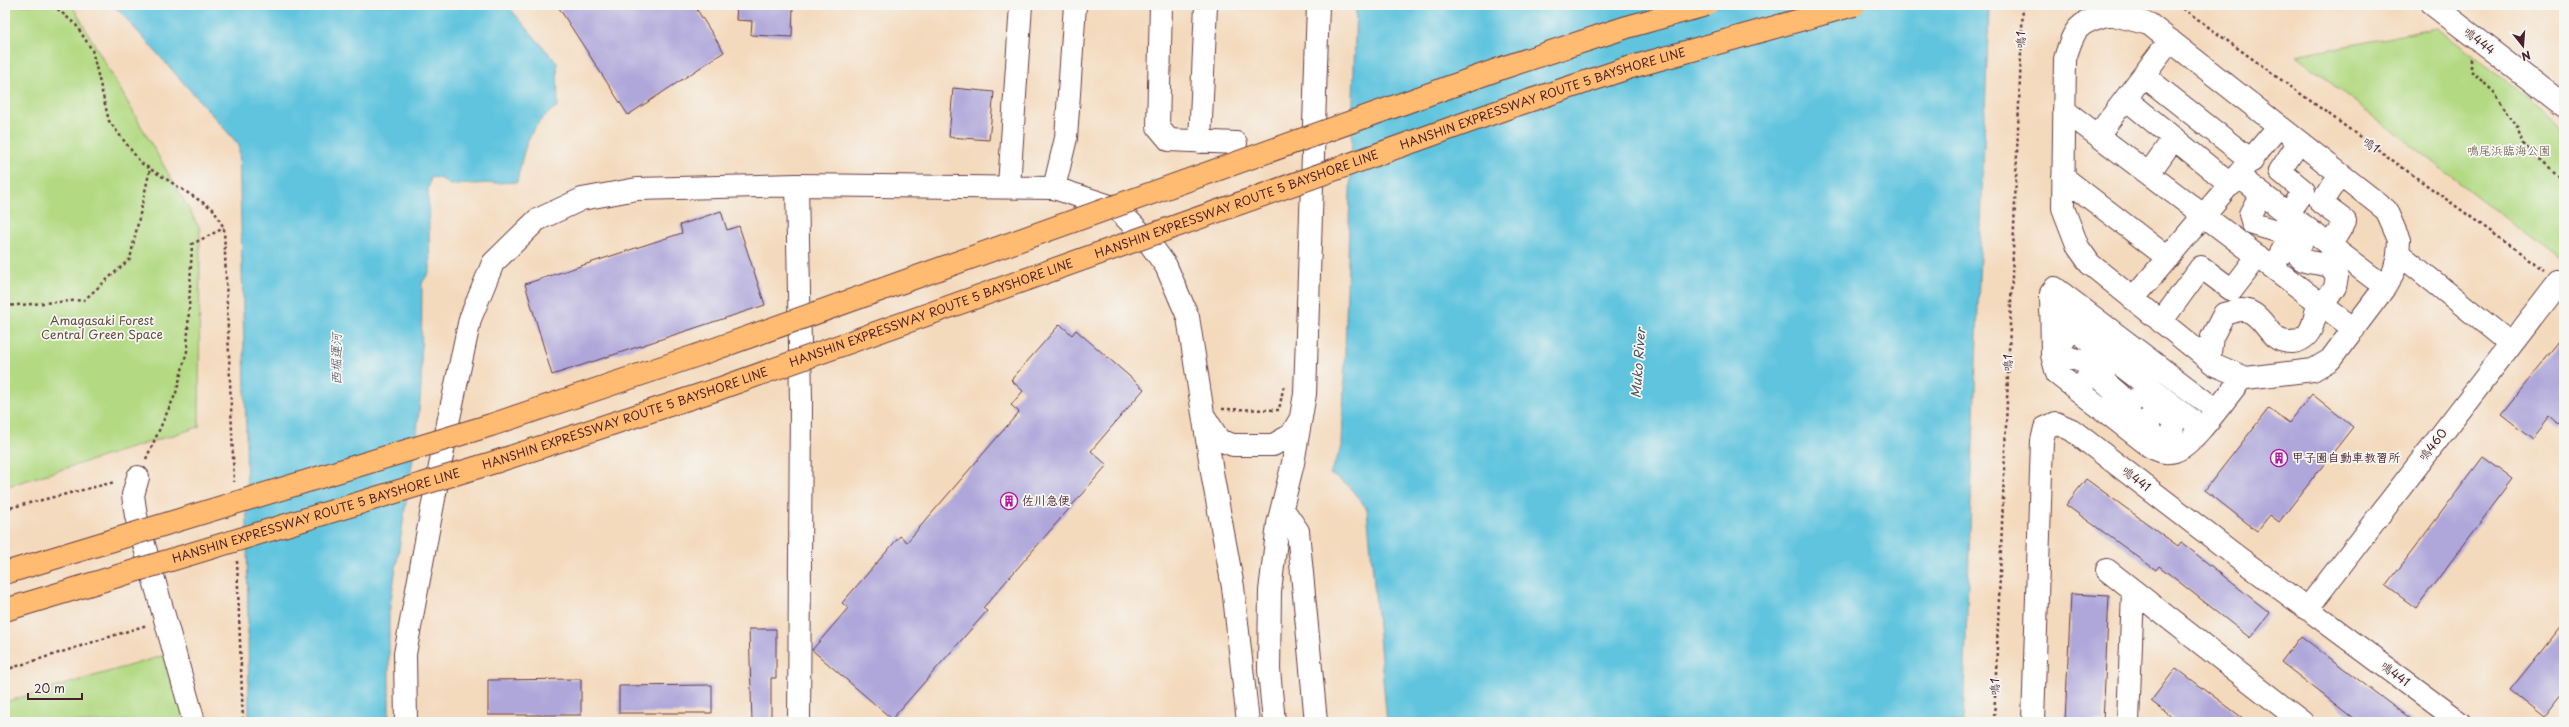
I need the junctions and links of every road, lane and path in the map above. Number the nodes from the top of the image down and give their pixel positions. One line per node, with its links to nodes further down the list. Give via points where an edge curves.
1 (53, 5): 24 (path, via 76,25 92,50 109,121 141,163)
2 (1021, 5): 31 (street)
3 (1075, 5): 32 (street, via 1066,138)
4 (1161, 5): 21 (street, via 1158,127 1169,140)
5 (1206, 5): 21 (street)
6 (1318, 5): 61 (street, via 1305,394)
7 (1706, 5): 70 (highway, bridge, via 1627,27 1505,67 713,350 491,425)
8 (1854, 5): 73 (highway, HANSHIN EXPRESSWAY ROUTE 5 BAYSHORE LINE, bridge, via 1628,68 1516,105 726,386 495,462)
9 (2023, 5): 84 (path, 鳴1)
10 (2178, 5): 42 (path, 鳴1)
11 (2433, 5): 16 (street, 鳴444)
12 (2170, 40): 14 (street); 17 (street, via 2149,24 2110,14 2088,19 2072,36 2065,59); 18 (street)
13 (2473, 56): 29 (path, via 2469,64 2471,71 2494,92 2517,127 2523,144)
14 (2144, 76): 15 (street); 26 (street)
15 (2126, 99): 19 (street); 20 (street, via 2145,124)
16 (2564, 106)
17 (2064, 110): 19 (street); 28 (street)
18 (2279, 126): 22 (street); 26 (street)
19 (2098, 135): 25 (street)
20 (2174, 138): 25 (street); 26 (street, via 2194,163)
21 (1200, 142): 23 (street)
22 (2299, 142): 27 (street); 34 (street, via 2280,171 2304,190)
23 (1236, 143)
24 (150, 169): 36 (path, via 213,209); 46 (path, via 130,259 84,300)
25 (2149, 173): 35 (street)
26 (2240, 174): 33 (street); 35 (street)
27 (2340, 174): 38 (street, via 2321,203 2345,222); 39 (street, via 2386,210 2399,240)
28 (2064, 177): 40 (street); 44 (street, via 2063,208 2078,247 2090,264)
29 (2564, 182)
30 (797, 186): 31 (street); 79 (street, via 637,189 582,199 536,220 493,263 470,319 448,418 405,654); 80 (street, via 801,400)
31 (1009, 186): 32 (street)
32 (1054, 188): 60 (street, via 1116,208 1145,237 1166,266 1188,317)
33 (2261, 194): 34 (street); 41 (street, via 2250,214 2253,224 2280,232 2285,237 2285,246)
34 (2288, 214): 37 (street)
35 (2205, 216): 40 (street); 41 (street)
36 (224, 228): 64 (path, via 192,244 187,351 176,393); 65 (path)
37 (2308, 230): 38 (street); 45 (street, via 2301,242 2300,256 2303,261 2332,268 2337,277 2335,287)
38 (2330, 246): 43 (street)
39 (2398, 253): 43 (street, via 2394,271); 51 (street)
40 (2168, 258): 44 (street)
41 (2265, 261): 45 (street); 48 (street, via 2232,290 2201,267)
42 (2562, 284): 51 (street, 鳴460)
43 (2385, 287): 50 (street)
44 (2133, 299): 48 (street)
45 (2321, 303): 50 (street); 53 (street, via 2307,336 2294,342 2276,338 2257,316 2247,310 2224,314 2212,337)
46 (5, 306)
47 (2051, 311): 49 (street); 54 (street, via 2051,293 2055,288); 57 (street, via 2053,366 2057,374)
48 (2161, 322): 53 (street)
49 (2073, 328): 52 (street); 57 (street, via 2062,343 2061,352 2068,358 2083,360 2090,368 2089,376)
50 (2354, 328): 55 (street, via 2330,360 2313,370)
51 (2511, 344): 72 (street, 鳴460)
52 (2113, 359): 56 (street); 59 (street, via 2100,378 2120,395)
53 (2209, 360): 55 (street)
54 (2150, 361): 56 (street); 58 (street)
55 (2243, 377): 58 (street)
56 (2137, 378): 63 (street, via 2193,421 2197,427)
57 (2078, 390): 59 (street)
58 (2216, 410): 63 (street)
59 (2107, 413): 62 (street)
60 (1205, 416): 61 (street, via 1219,440 1233,445 1273,445 1291,435); 81 (street, via 1213,478 1233,587)
61 (1301, 417): 66 (street)
62 (2137, 422): 63 (street, via 2159,414 2169,417); 63 (street, via 2151,447 2163,452 2174,452)
63 (2183, 438)
64 (138, 477): 67 (path); 74 (street, via 133,495 136,516)
65 (234, 490)
66 (1282, 508): 82 (street, via 1270,591 1269,670); 83 (street, via 1298,531)
67 (5, 509)
68 (236, 554): 78 (path)
69 (2106, 570): 71 (street)
70 (5, 573)
71 (2133, 591): 76 (street); 86 (street)
72 (2307, 608): 85 (street, 鳴441, via 2072,430 2056,423 2045,428 2042,441); 87 (street, 鳴441)
73 (5, 610)
74 (165, 619): 75 (path); 77 (street)
75 (5, 670)
76 (2134, 718)
77 (194, 722)
78 (243, 722)
79 (406, 722)
80 (800, 722)
81 (1248, 722)
82 (1274, 722)
83 (1316, 722)
84 (1994, 722)
85 (2033, 722)
86 (2302, 722)
87 (2460, 722)

